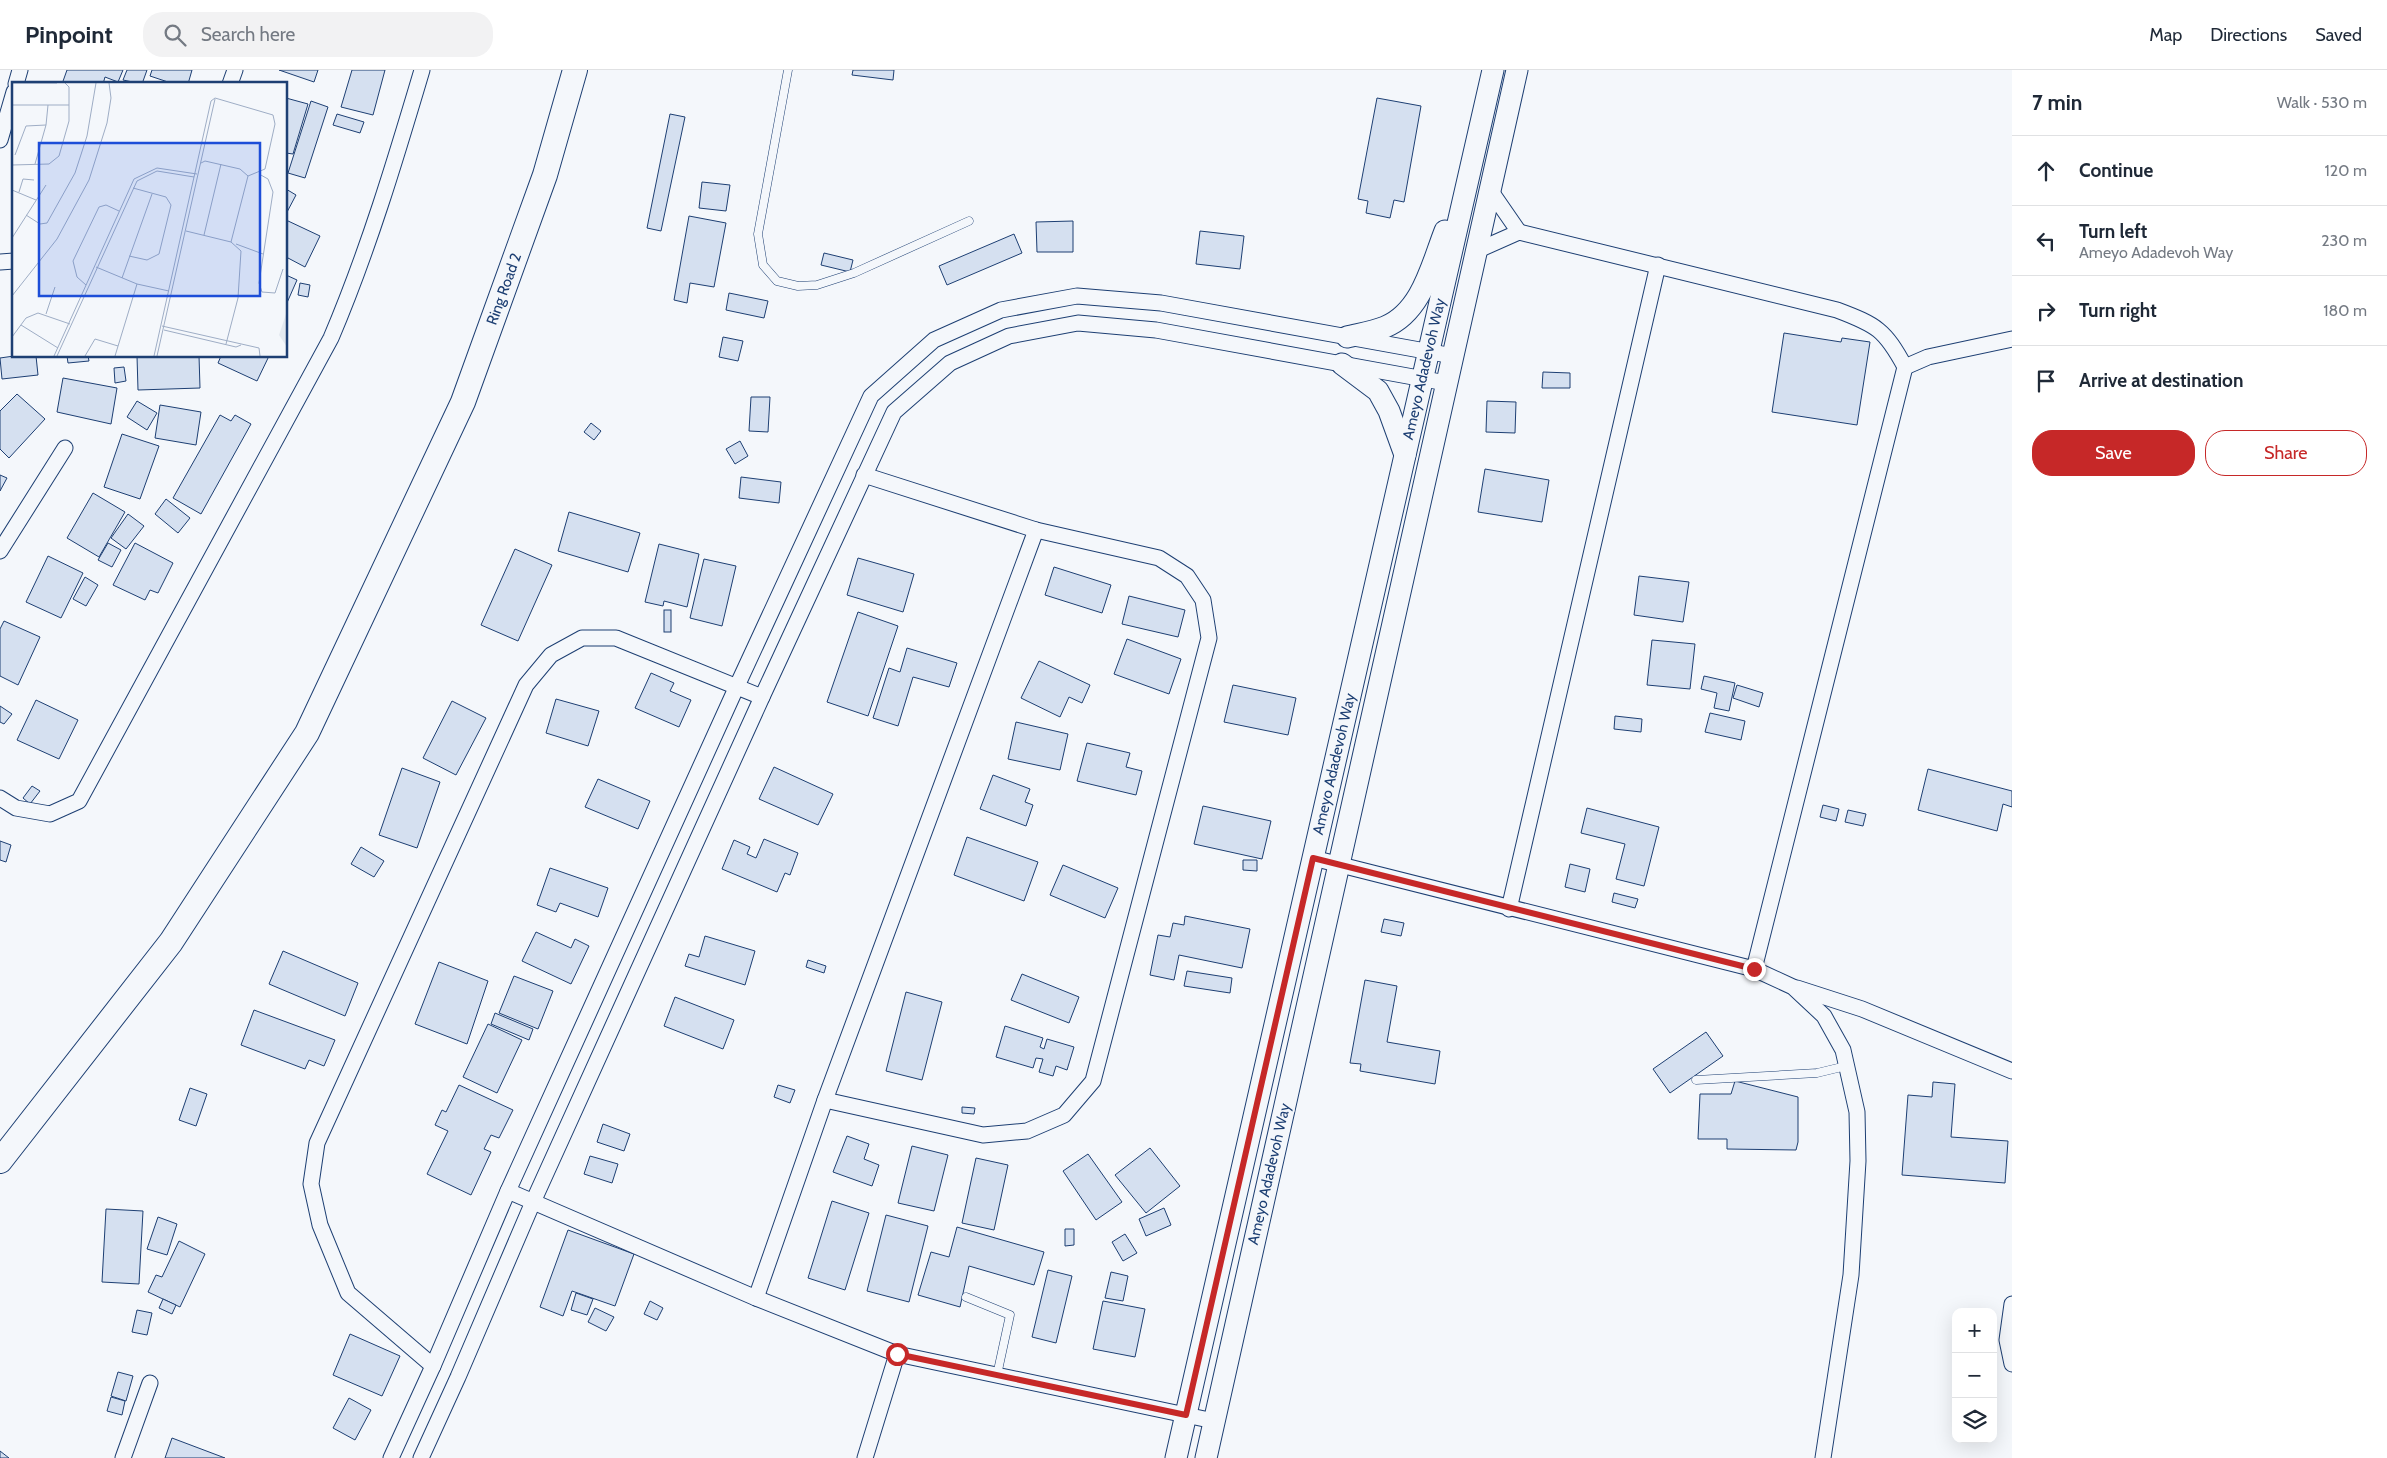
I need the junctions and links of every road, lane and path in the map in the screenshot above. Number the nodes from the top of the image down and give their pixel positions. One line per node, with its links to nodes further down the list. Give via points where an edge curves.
1 (235, 70): 7 (street)
2 (422, 70): 31 (street, via 380,210 331,338 80,801 50,814 16,808)
3 (575, 70): 41 (main road, Ring Road 2, via 545,175 466,393 307,733 171,942)
4 (788, 70): 12 (lane, via 758,234 763,265 777,281 798,286 854,273)
5 (1492, 70): 10 (street, Ameyo Adadevoh Way)
6 (1517, 70): 11 (street, Ameyo Adadevoh Way)
7 (231, 82)
8 (12, 99): 9 (street)
9 (0, 140)
10 (1469, 173): 16 (street, via 1418,298 1409,311 1386,327); 18 (street, Ameyo Adadevoh Way)
11 (1490, 190): 13 (street); 14 (street, Ameyo Adadevoh Way)
12 (969, 221)
13 (1519, 232): 14 (street); 15 (street)
14 (1476, 251): 19 (street, Ameyo Adadevoh Way)
15 (1658, 265): 21 (street, via 1838,310 1869,322 1891,342); 34 (street)
16 (1347, 337): 18 (street); 29 (street, via 1161,302 1077,296 1001,310 934,340 871,396)
17 (2007, 343): 21 (street, via 1928,357)
18 (1428, 352): 19 (street); 22 (street, Ameyo Adadevoh Way)
19 (1452, 356): 23 (street, Ameyo Adadevoh Way)
20 (1342, 364): 22 (street); 25 (street, via 1378,391); 26 (street, via 1156,330 1078,323 1009,336 950,363 894,412)
21 (1905, 367): 35 (street)
22 (1422, 379): 23 (street); 25 (street, Ameyo Adadevoh Way)
23 (1446, 383): 33 (street, Ameyo Adadevoh Way)
24 (65, 448): 28 (street)
25 (1405, 455): 32 (street, Ameyo Adadevoh Way)
26 (864, 475): 27 (street); 30 (street)
27 (1036, 530): 40 (street); 40 (street, via 1160,558 1187,576 1203,600 1209,638 1093,1081 1064,1115 1027,1131 983,1135)
28 (0, 551)
29 (736, 686): 30 (street); 42 (street); 49 (street, via 616,638 582,638 551,655 526,685 317,1142 311,1184 320,1225 348,1293)
30 (762, 697): 43 (street)
31 (0, 798)
32 (1313, 858): 33 (street); 52 (street, Ameyo Adadevoh Way)
33 (1339, 865): 34 (street); 53 (street, Ameyo Adadevoh Way)
34 (1509, 909): 35 (street)
35 (1754, 969): 36 (street)
36 (1793, 987): 37 (street, via 1824,1016 1843,1050); 38 (street, via 1862,1009)
37 (1846, 1066): 39 (lane, via 1816,1073); 60 (street, via 1857,1112 1858,1161 1851,1275)
38 (2012, 1071)
39 (1696, 1080)
40 (825, 1100): 45 (street)
41 (0, 1161)
42 (508, 1191): 43 (street); 49 (street)
43 (533, 1202): 45 (street); 56 (street)
44 (966, 1297): 50 (lane, via 1010,1315)
45 (756, 1298): 47 (street)
46 (2012, 1304): 48 (street, via 2007,1340)
47 (897, 1354): 50 (street); 57 (street)
48 (2012, 1364)
49 (433, 1366): 55 (street)
50 (997, 1375): 52 (street)
51 (150, 1383): 54 (street)
52 (1186, 1415): 53 (street); 58 (street, Ameyo Adadevoh Way)
53 (1214, 1421): 59 (street, Ameyo Adadevoh Way)
54 (123, 1458)
55 (391, 1458)
56 (421, 1458)
57 (865, 1458)
58 (1176, 1458)
59 (1206, 1458)
60 (1823, 1458)

